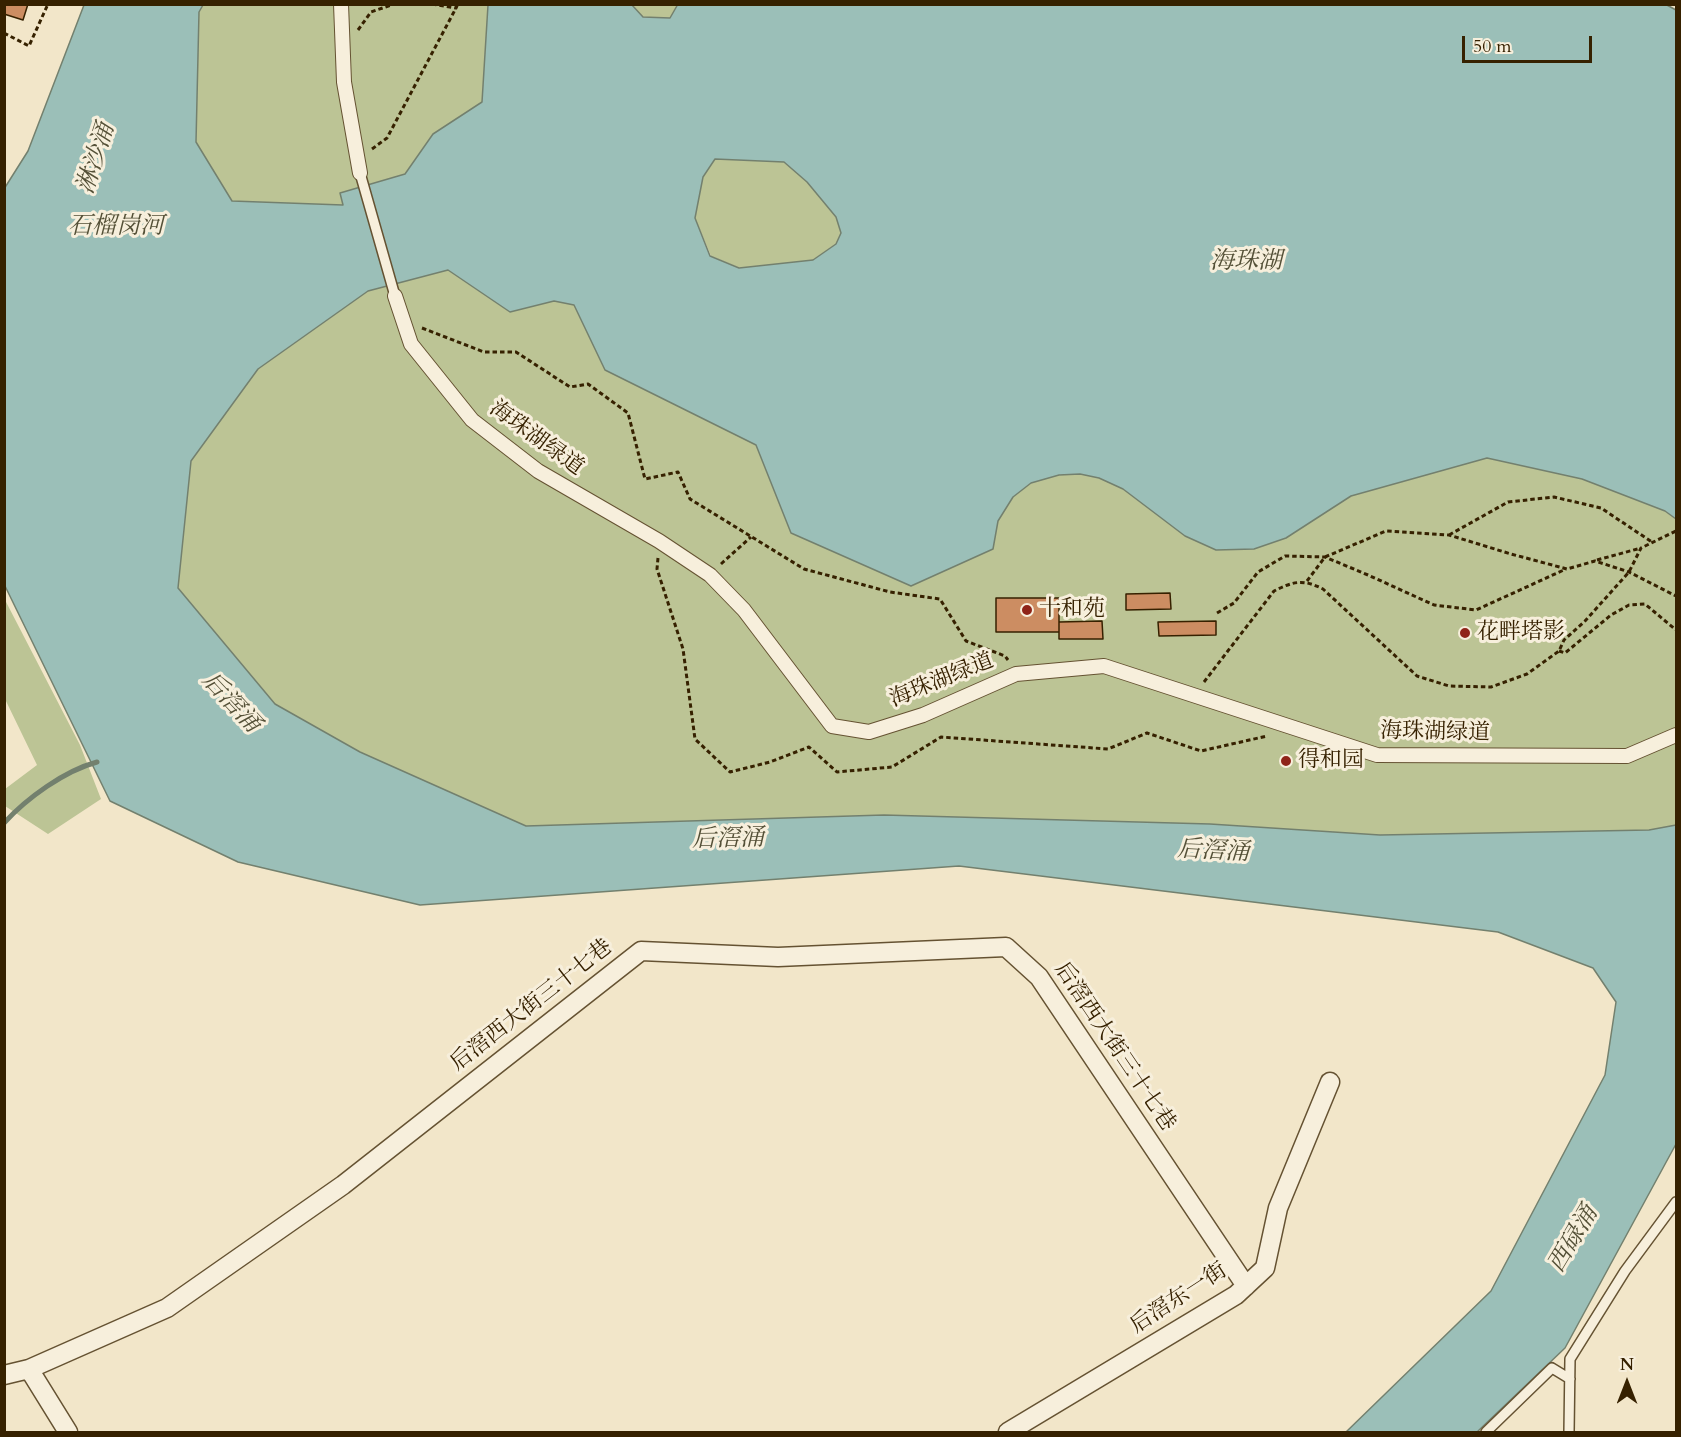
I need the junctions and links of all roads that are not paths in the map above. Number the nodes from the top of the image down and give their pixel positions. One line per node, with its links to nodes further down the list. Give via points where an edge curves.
1 (341, 4): 2 (street, via 344,82)
2 (360, 166): 3 (lane)
3 (395, 296): 4 (street, 海珠湖绿道, via 411,344 472,420 538,471 710,575 744,610 832,726 868,732 923,715 1016,674 1104,666 1377,754 1627,756)
4 (1677, 735)
5 (1330, 1082): 7 (street, 后滘东一街, via 1278,1208 1265,1268)
6 (1677, 1202): 10 (lane, via 1625,1271 1570,1359)
7 (1246, 1286): 8 (street, 后滘西大街三十七巷, via 1039,977 1006,947 778,957 641,951 343,1185 167,1308); 12 (street, 后滘东一街)
8 (30, 1369): 9 (street, 后滘西大街三十七巷); 11 (street)
9 (4, 1375)
10 (1570, 1379): 13 (lane, via 1552,1368); 14 (lane)
11 (68, 1432)
12 (1008, 1432)
13 (1486, 1432)
14 (1569, 1432)

